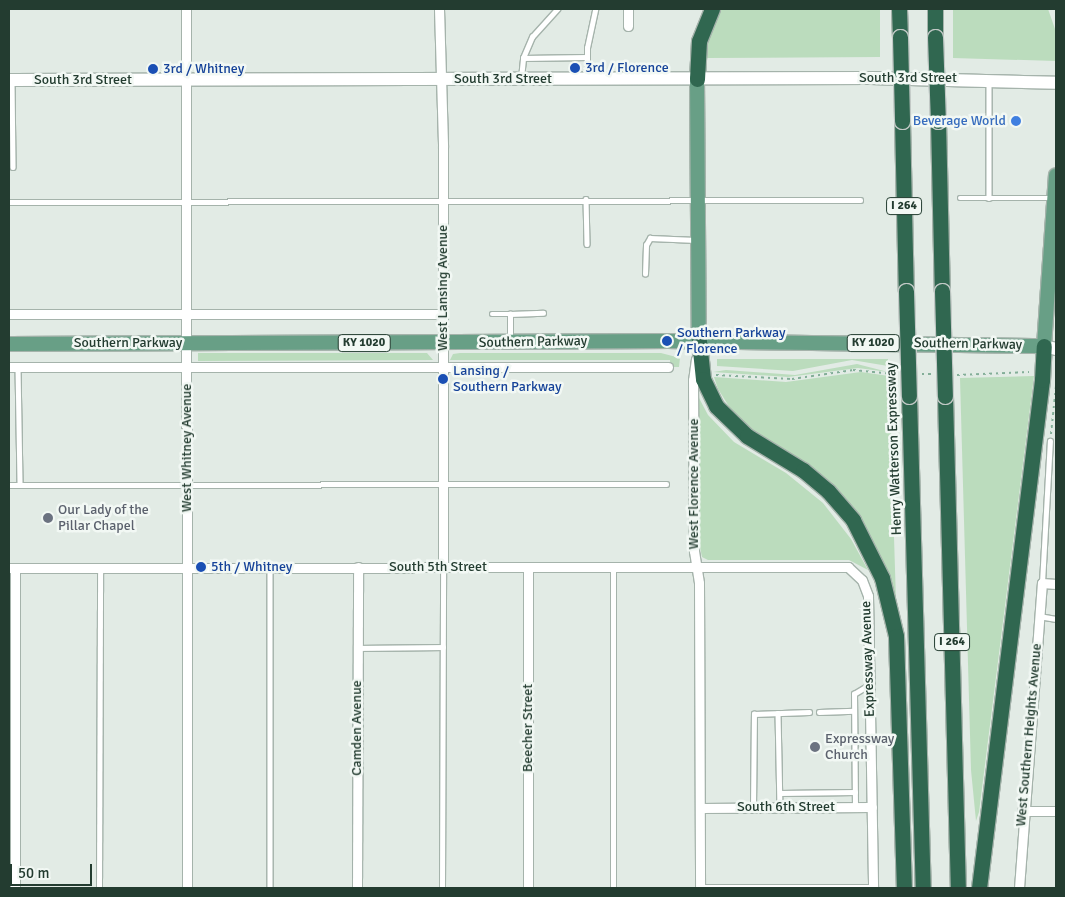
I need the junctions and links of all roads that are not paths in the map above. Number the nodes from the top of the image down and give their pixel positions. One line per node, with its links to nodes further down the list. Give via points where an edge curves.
1 (186, 9): 17 (street, West Whitney Avenue)
2 (440, 9): 12 (street, West Lansing Avenue)
3 (557, 9): 11 (lane, via 532,37)
4 (595, 9): 10 (lane)
5 (628, 9): 9 (street)
6 (712, 9): 14 (highway, via 699,41)
7 (899, 9): 97 (highway, Henry Watterson Expressway / I 264, bridge)
8 (935, 9): 98 (highway, I 264, bridge)
9 (628, 26)
10 (587, 57): 11 (lane); 18 (lane)
11 (523, 58): 13 (lane)
12 (441, 79): 13 (main road, South 3rd Street); 17 (main road, South 3rd Street); 24 (street, West Lansing Avenue)
13 (521, 79): 18 (main road, South 3rd Street)
14 (697, 79): 15 (main road, South 3rd Street); 18 (main road, South 3rd Street); 26 (main road, West Florence Avenue)
15 (988, 79): 19 (main road, South 3rd Street); 23 (lane)
16 (10, 80): 17 (main road, South 3rd Street); 20 (lane)
17 (186, 80): 28 (street, West Whitney Avenue)
18 (587, 80)
19 (1056, 83)
20 (13, 167)
21 (1056, 175): 29 (main road)
22 (960, 198): 23 (lane)
23 (989, 198): 29 (lane)
24 (443, 199): 25 (lane); 28 (lane); 37 (street, West Lansing Avenue)
25 (586, 199): 26 (lane); 32 (lane)
26 (698, 199): 27 (lane); 31 (main road, West Florence Avenue)
27 (860, 200)
28 (186, 201): 30 (lane); 36 (street, West Whitney Avenue)
29 (1055, 201): 45 (main road)
30 (9, 202)
31 (700, 240): 33 (lane, via 650,238 646,245); 40 (main road, West Florence Avenue)
32 (587, 244)
33 (645, 274)
34 (543, 313): 39 (lane)
35 (9, 314): 36 (street)
36 (186, 314): 37 (street); 42 (street, West Whitney Avenue)
37 (443, 314): 43 (street, West Lansing Avenue)
38 (492, 314): 39 (lane)
39 (510, 314): 41 (lane)
40 (699, 341): 41 (main road, Southern Parkway / KY 1020); 45 (main road, Southern Parkway / KY 1020); 64 (street, West Florence Avenue, via 693,380); 96 (highway, via 703,379 716,406 747,436 803,470 828,491 853,520 882,578 896,636)
41 (510, 342): 43 (main road, Southern Parkway / KY 1020)
42 (186, 343): 43 (main road, Southern Parkway / KY 1020); 44 (main road, Southern Parkway / KY 1020); 47 (street, West Whitney Avenue)
43 (442, 343): 48 (street, West Lansing Avenue)
44 (9, 344)
45 (1050, 347): 99 (highway, via 1042,380)
46 (14, 367): 47 (street); 53 (lane)
47 (187, 367): 48 (street); 54 (street, West Whitney Avenue)
48 (443, 367): 49 (street); 55 (street, West Lansing Avenue)
49 (668, 367)
50 (1050, 441): 66 (lane)
51 (666, 484): 55 (lane)
52 (9, 485): 53 (lane)
53 (20, 485): 54 (lane)
54 (187, 485): 55 (lane); 59 (street, West Whitney Avenue)
55 (443, 487): 56 (street, West Lansing Avenue)
56 (443, 566): 61 (street, South 5th Street); 62 (street, South 5th Street); 70 (lane)
57 (613, 566): 62 (street, South 5th Street); 64 (street, South 5th Street); 93 (lane)
58 (100, 567): 59 (street, South 5th Street); 63 (street, South 5th Street); 87 (lane)
59 (187, 567): 60 (street, South 5th Street); 88 (street, West Whitney Avenue)
60 (270, 567): 61 (street, South 5th Street); 89 (lane)
61 (358, 567): 71 (street, Camden Avenue)
62 (528, 567): 92 (street, Beecher Street)
63 (12, 568): 86 (street)
64 (696, 568): 65 (street, South 5th Street, via 848,567); 83 (street, West Florence Avenue, via 699,583)
65 (862, 580): 72 (street, Expressway Avenue, via 868,596)
66 (1042, 582): 67 (street); 68 (street, West Southern Heights Avenue)
67 (1056, 584)
68 (1039, 616): 69 (lane); 84 (street, West Southern Heights Avenue)
69 (1056, 619)
70 (443, 647): 71 (lane); 91 (lane)
71 (358, 648): 90 (street, Camden Avenue)
72 (869, 685): 73 (lane, via 854,694); 82 (street, Expressway Avenue)
73 (854, 711): 75 (lane); 77 (lane)
74 (809, 712): 76 (lane)
75 (819, 712)
76 (778, 713): 78 (lane); 79 (lane, via 754,714)
77 (855, 792): 78 (lane); 81 (lane)
78 (780, 794): 80 (lane)
79 (753, 807): 80 (street, South 6th Street); 83 (street, South 6th Street)
80 (780, 807): 81 (street, South 6th Street)
81 (856, 807): 82 (street, South 6th Street)
82 (872, 807): 95 (street, Expressway Avenue)
83 (700, 808): 94 (street, West Florence Avenue)
84 (1022, 811): 85 (street); 100 (street, West Southern Heights Avenue)
85 (1056, 811)
86 (15, 888)
87 (99, 888)
88 (187, 888)
89 (270, 888)
90 (357, 888)
91 (442, 888)
92 (528, 888)
93 (613, 888)
94 (700, 888): 95 (lane)
95 (873, 888)
96 (904, 888)
97 (923, 888)
98 (958, 888)
99 (979, 888)
100 (1018, 888)

